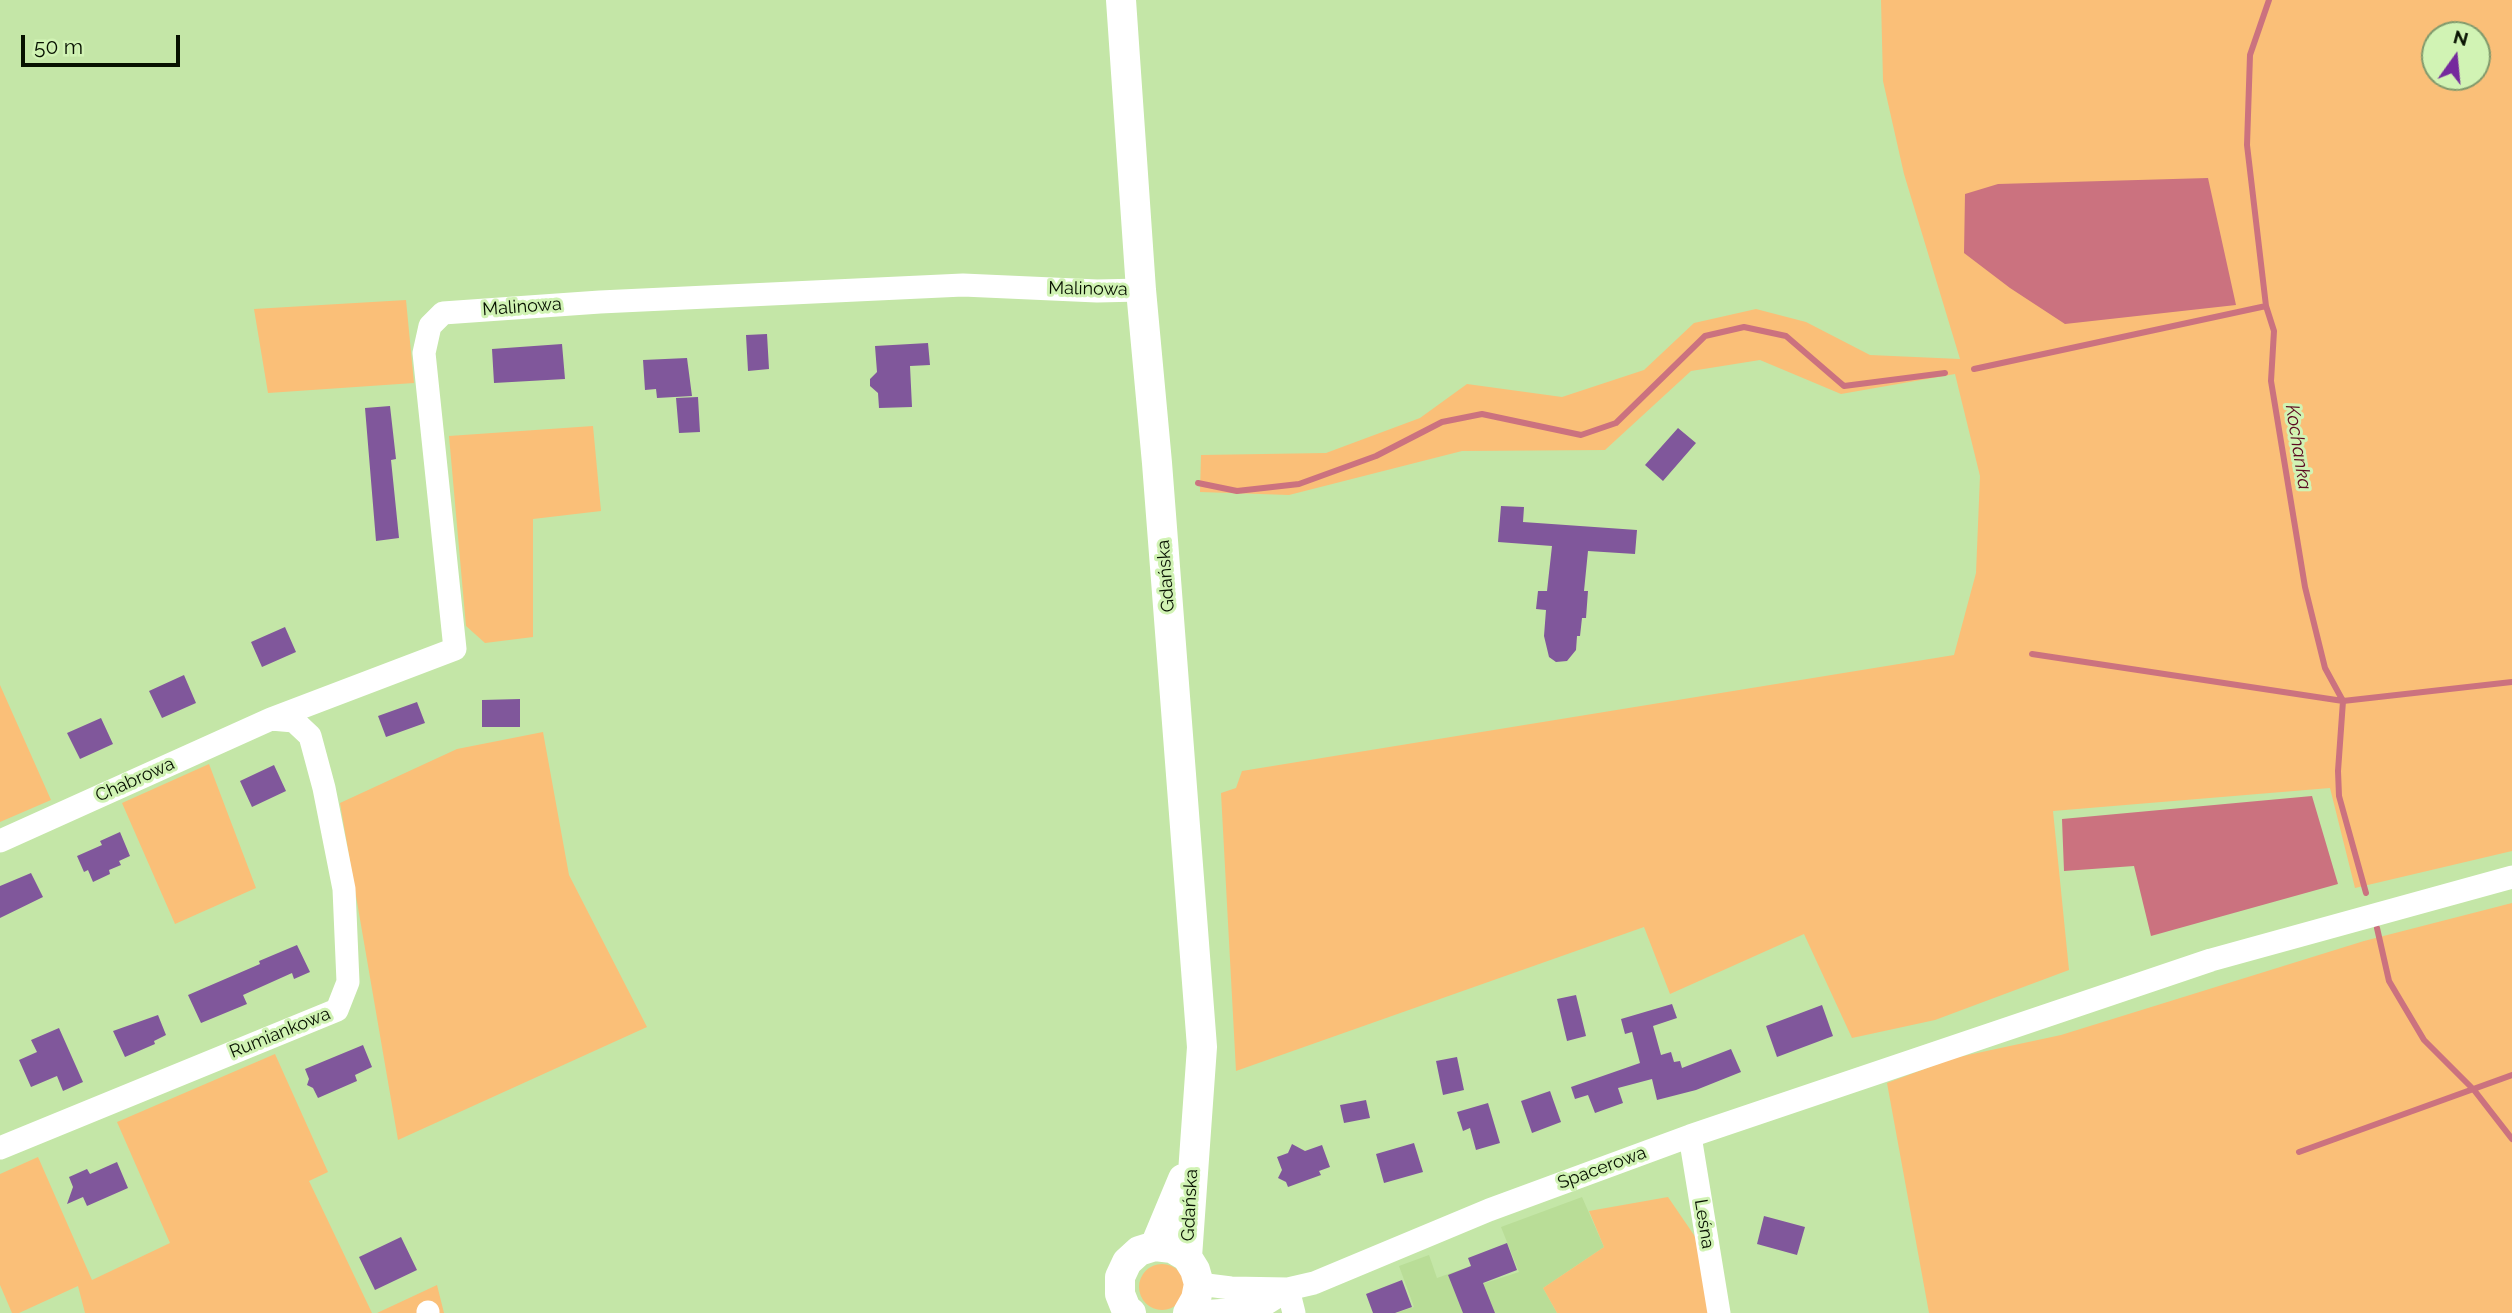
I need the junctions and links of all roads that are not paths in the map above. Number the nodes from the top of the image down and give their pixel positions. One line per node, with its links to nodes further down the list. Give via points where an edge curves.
1 (1121, 0): 2 (main road, Gdańska)
2 (1141, 290): 3 (street, Malinowa, via 963,285 443,313 430,326 424,353 455,649); 8 (main road, Gdańska, via 1202,1047)
3 (271, 719): 4 (street, Chabrowa); 7 (street, Rumiankowa, via 293,721 310,736 324,788 344,889 348,982 337,1010)
4 (0, 841)
5 (2512, 877): 6 (street, Spacerowa, via 2211,960)
6 (1689, 1136): 12 (street, Spacerowa, via 1489,1210 1314,1283); 16 (street, Leśna)
7 (0, 1148)
8 (1193, 1153): 9 (main road, Gdańska); 10 (main road, Gdańska)
9 (1155, 1246): 10 (main road, via 1172,1248); 13 (main road, via 1139,1251 1120,1277 1120,1294)
10 (1187, 1257): 11 (main road)
11 (1199, 1284): 12 (street, Spacerowa); 14 (main road)
12 (1288, 1289): 14 (street, Spacerowa, via 1266,1303 1241,1309); 15 (street)
13 (1128, 1312)
14 (1188, 1313)
15 (1294, 1313)
16 (1719, 1313)

